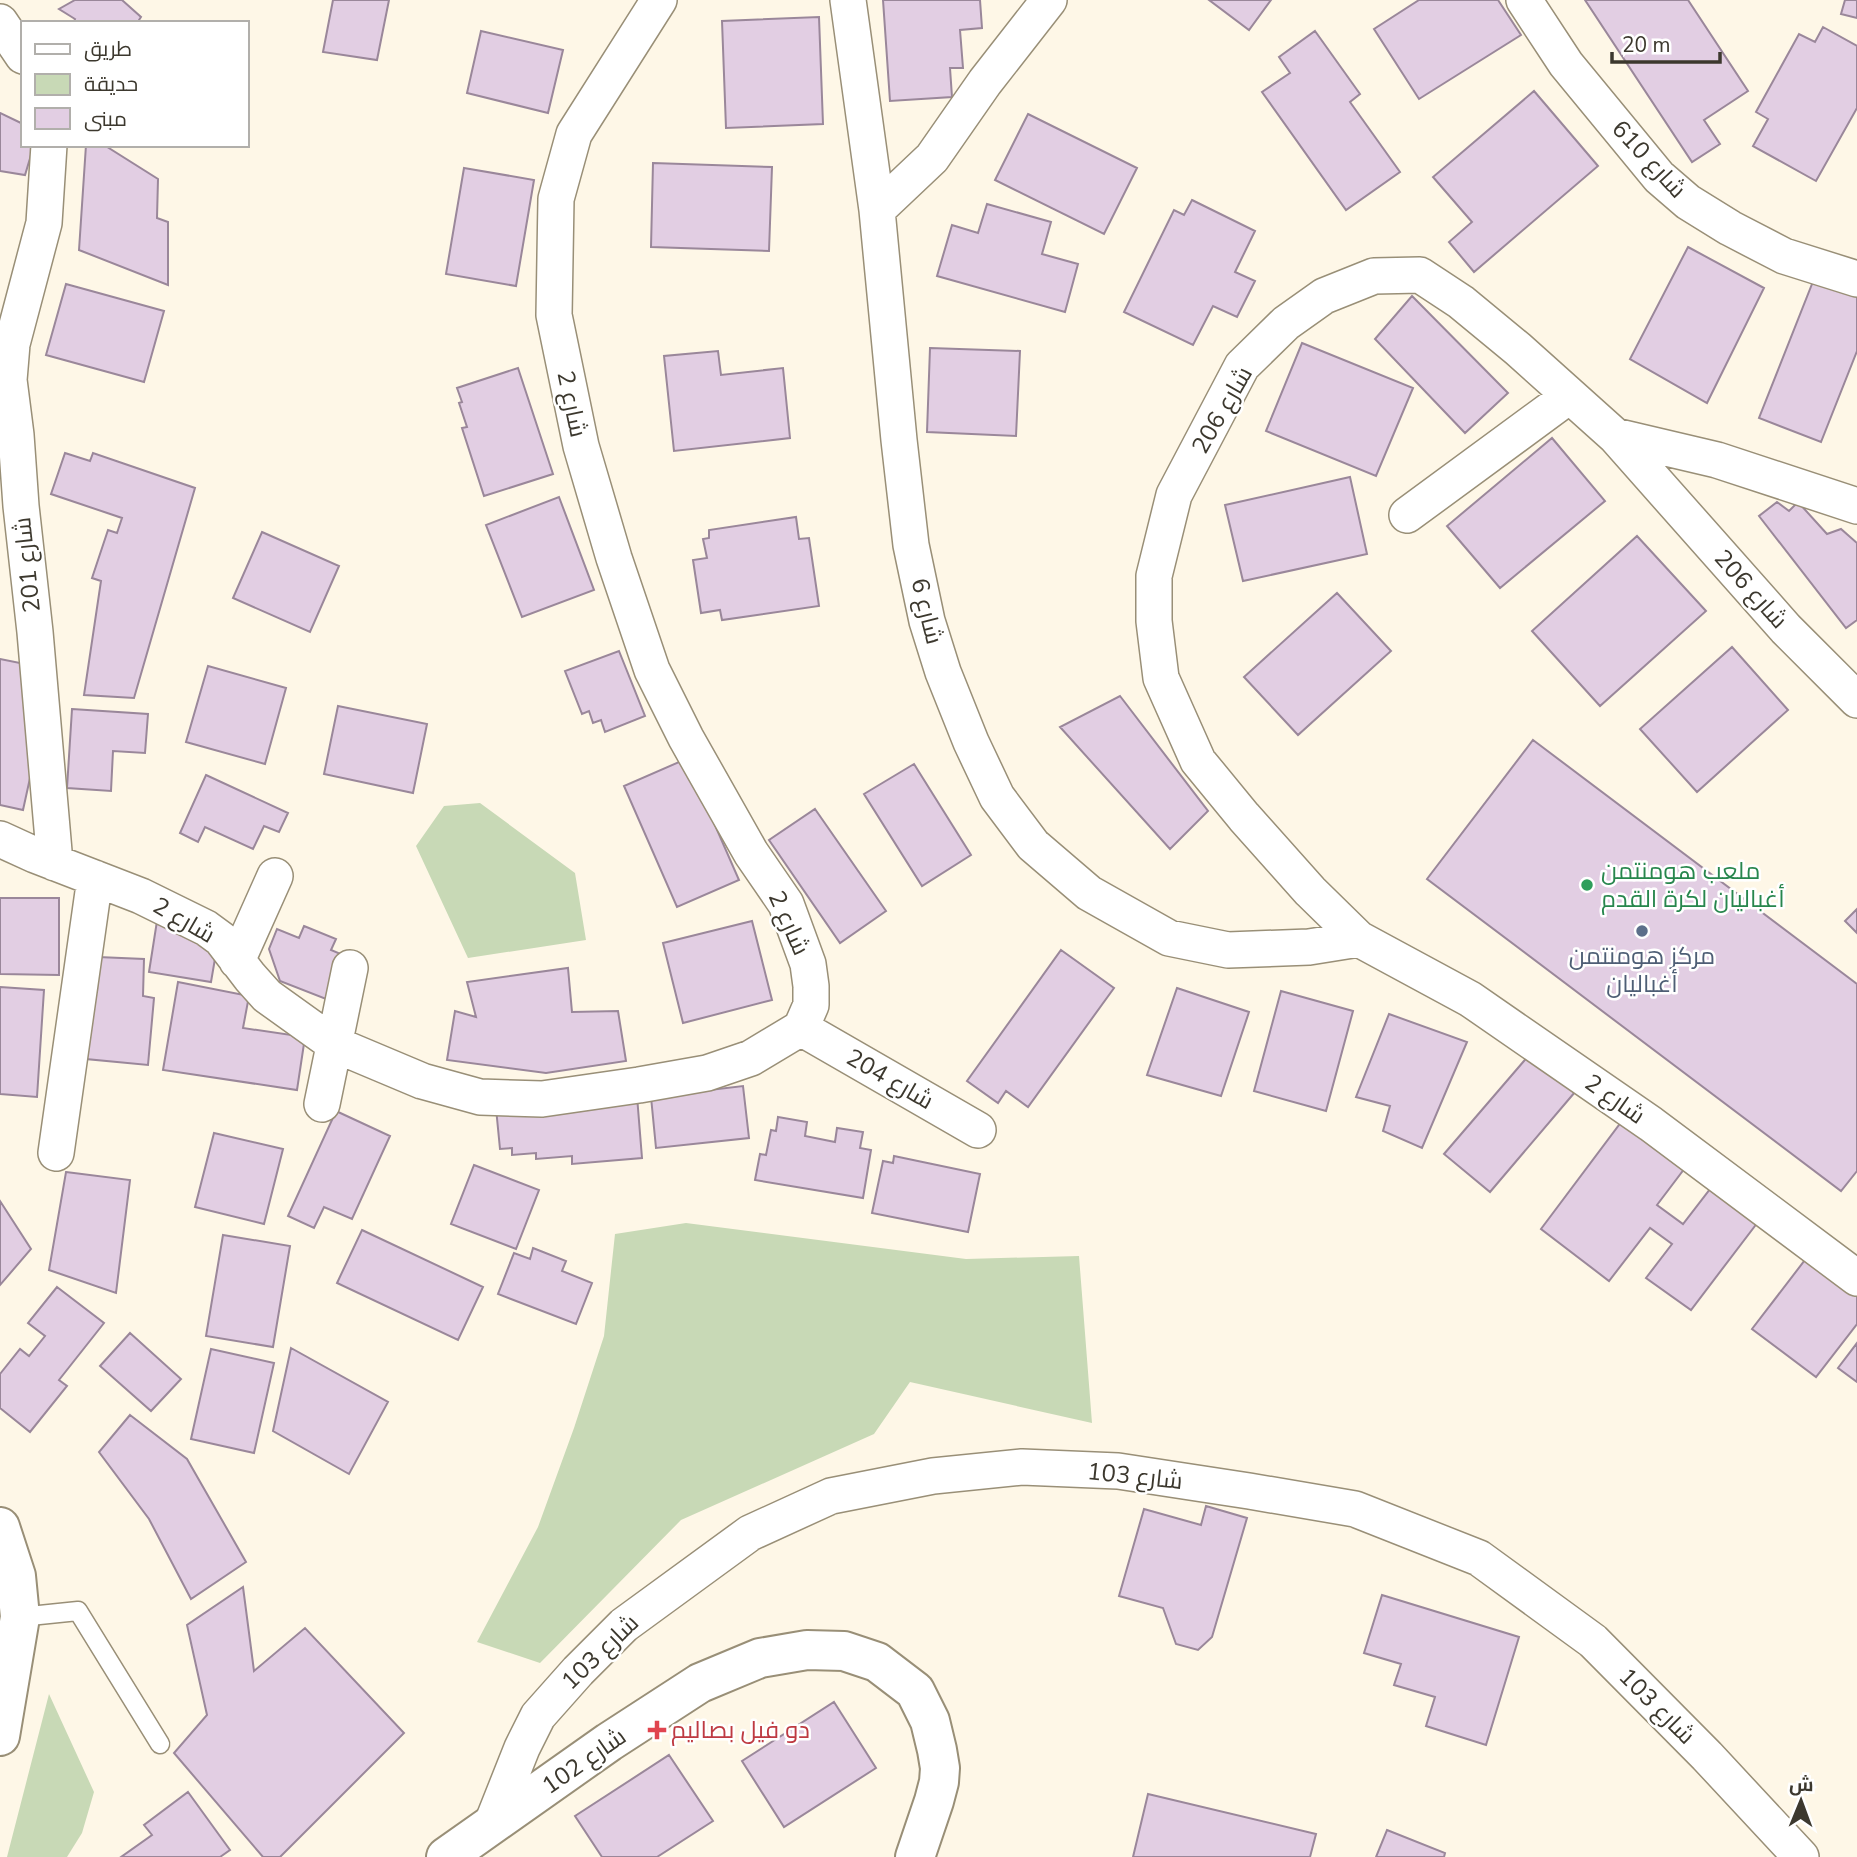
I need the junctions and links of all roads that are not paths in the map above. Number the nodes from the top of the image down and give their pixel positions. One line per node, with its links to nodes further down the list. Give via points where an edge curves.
1 (659, 0): 22 (street, شارع 2, via 575,134 556,199 554,315 581,446 652,670 751,853 786,904 808,964 811,1005)
2 (848, 0): 8 (street, شارع 6)
3 (1049, 0): 8 (street, via 932,158)
4 (1524, 0): 9 (street, شارع 610, via 1566,64 1658,177 1688,202 1784,256)
5 (0, 22): 6 (street)
6 (21, 53)
7 (49, 147): 16 (street, شارع 201, via 44,223 12,344 9,380)
8 (877, 210): 19 (street, شارع 6, via 911,545 943,672 998,797 1033,845 1089,893 1169,938 1228,950 1309,947)
9 (1857, 279)
10 (1569, 396): 11 (street, شارع 206); 13 (street); 19 (street, شارع 206, via 1461,302 1420,275 1374,276 1324,296 1286,323 1242,366 1174,495 1154,576 1161,678 1198,761 1310,891)
11 (1615, 436): 12 (street, via 1717,460); 14 (street, شارع 206, via 1786,629)
12 (1857, 506)
13 (1407, 515)
14 (1857, 700)
15 (0, 839): 16 (street, شارع 2)
16 (55, 863): 18 (street, شارع 2)
17 (275, 876): 20 (street)
18 (95, 878): 20 (street, شارع 2, via 206,928); 26 (street)
19 (1359, 939): 27 (street, شارع 2, via 1482,1007 1651,1124)
20 (237, 961): 23 (street, شارع 2, via 267,996)
21 (350, 968): 23 (street)
22 (801, 1028): 23 (street, شارع 2, via 751,1058 707,1073 542,1100 480,1097 422,1081); 25 (street, شارع 204)
23 (334, 1044): 24 (street)
24 (322, 1104)
25 (978, 1130)
26 (57, 1153)
27 (1857, 1278)
28 (0, 1527): 29 (main road, via 16,1576)
29 (20, 1617): 30 (main road); 31 (lane, via 78,1611)
30 (0, 1736)
31 (160, 1744)
32 (491, 1826): 33 (main road, شارع 102); 34 (main road, شارع 102, via 608,1742 700,1684 760,1658 807,1650 844,1651 877,1662 915,1691 930,1721 939,1782); 35 (street, شارع 103, via 538,1716 624,1625 750,1533 831,1496 933,1476 1022,1467 1118,1471 1355,1509 1479,1558 1592,1642)
33 (446, 1857)
34 (915, 1857)
35 (1801, 1857)

